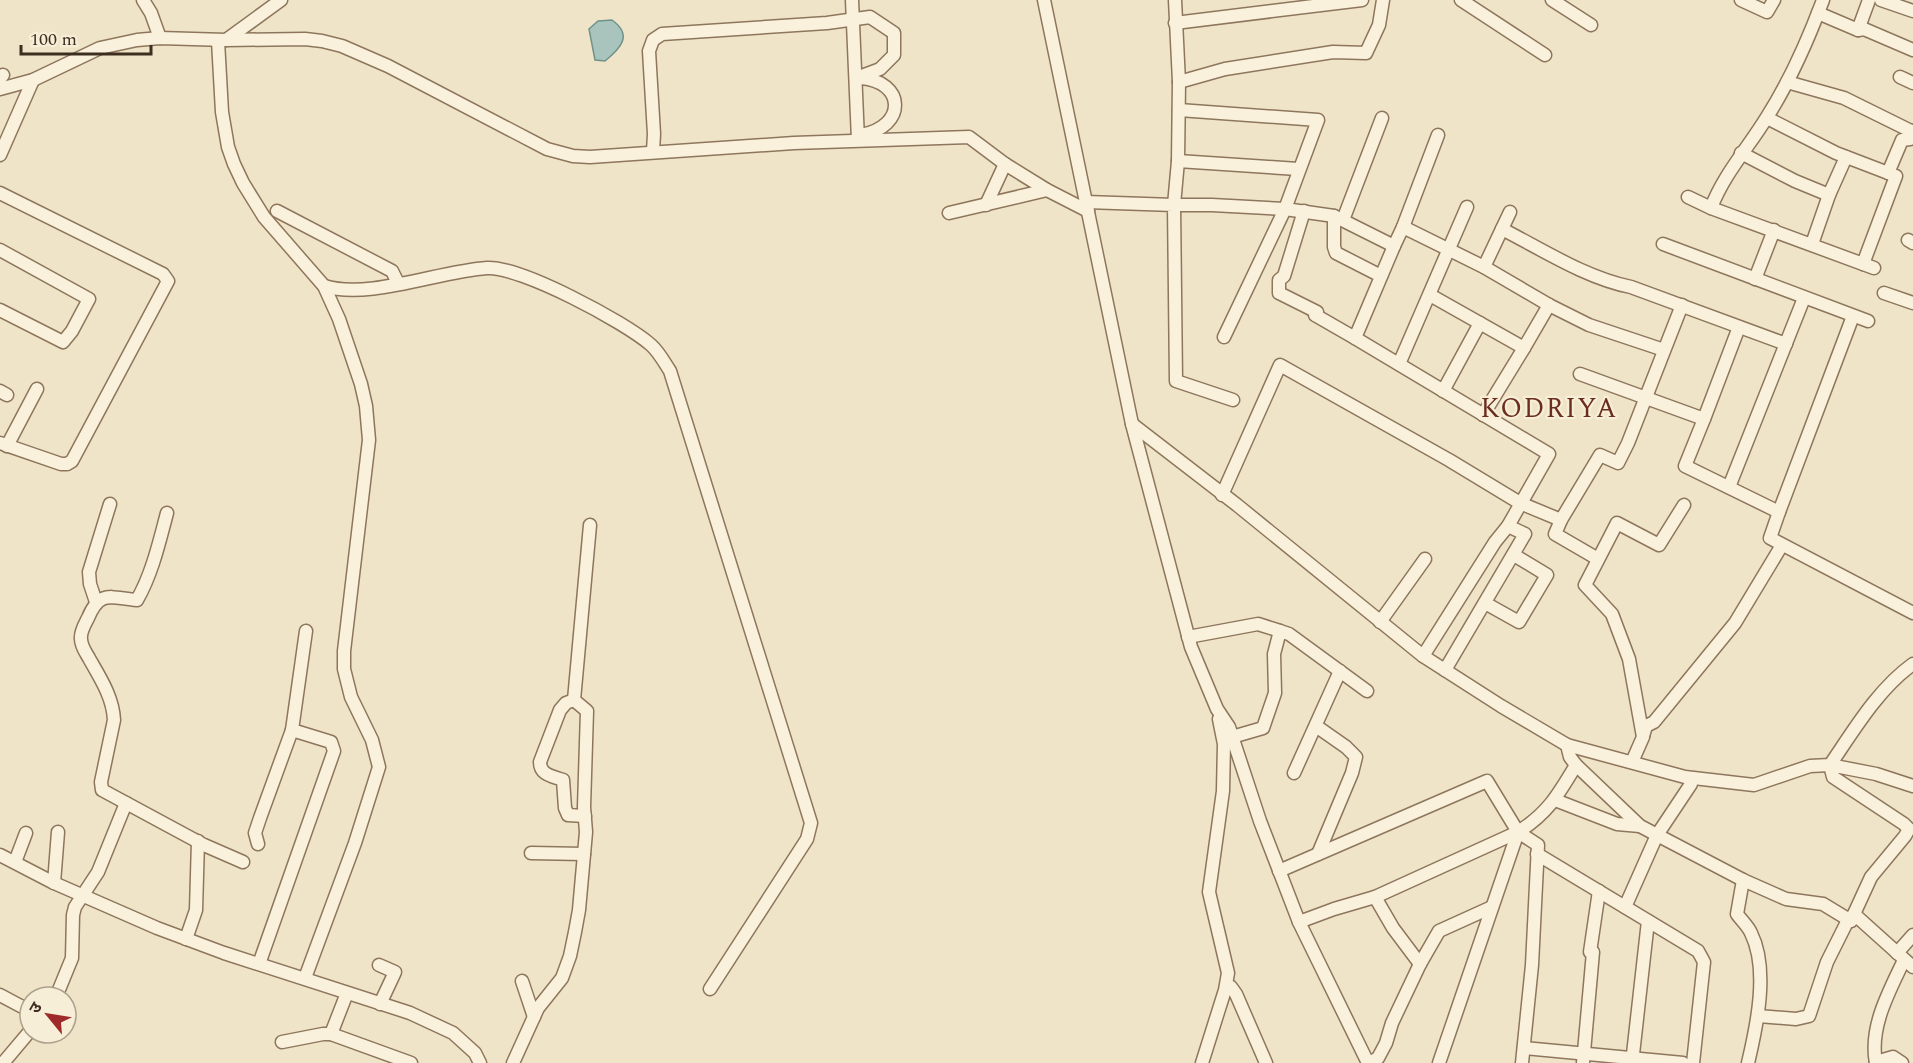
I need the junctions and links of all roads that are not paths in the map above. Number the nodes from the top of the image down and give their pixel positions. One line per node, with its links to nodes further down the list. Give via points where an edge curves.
1 (143, 0): 21 (street)
2 (281, 0): 22 (street)
3 (852, 0): 17 (street)
4 (1044, 0): 52 (street)
5 (1175, 0): 18 (street)
6 (1362, 0): 18 (street)
7 (1383, 0): 28 (street, via 1379,24 1366,53 1333,52 1225,69)
8 (1461, 0): 24 (street)
9 (1552, 0): 19 (street)
10 (1741, 0): 11 (street, via 1767,12)
11 (1774, 0)
12 (1823, 0): 16 (street)
13 (1869, 0): 20 (street)
14 (1881, 0): 15 (street)
15 (1913, 10)
16 (1818, 13): 20 (street); 29 (street)
17 (853, 20): 26 (street); 26 (street, via 877,20 894,33 895,47 894,55 880,69); 38 (street, via 657,36 649,51)
18 (1175, 23): 28 (street)
19 (1591, 25)
20 (1858, 30): 23 (street)
21 (160, 38): 22 (street); 27 (street, via 100,48)
22 (222, 40): 38 (street, via 305,39 342,46 560,153 590,157); 73 (street, via 222,112 234,164 264,217)
23 (1913, 50)
24 (1545, 55)
25 (1899, 77): 30 (street)
26 (856, 78): 37 (street); 37 (street, via 875,80 886,87 896,105 887,125)
27 (33, 80): 31 (street); 40 (street)
28 (1179, 82): 32 (street)
29 (1787, 82): 34 (street); 35 (street, via 1844,99)
30 (1913, 83)
31 (0, 89)
32 (1179, 110): 42 (street); 44 (street, via 1318,120)
33 (1382, 118): 60 (street)
34 (1767, 118): 39 (street); 41 (street)
35 (1913, 132): 45 (street, via 1910,139 1902,140)
36 (1438, 135): 61 (street)
37 (859, 138): 38 (street); 43 (street, via 969,137)
38 (653, 152)
39 (1741, 153): 48 (street); 54 (street)
40 (0, 155)
41 (1846, 157): 45 (street); 48 (street)
42 (1178, 161): 44 (street); 51 (street)
43 (1005, 164): 46 (street); 50 (street)
44 (1298, 169): 55 (street)
45 (1888, 173): 65 (street, via 1896,176 1869,266)
46 (1047, 190): 50 (street); 52 (street)
47 (0, 193): 99 (street, via 163,274 168,281 72,461 61,464)
48 (1829, 195): 65 (street)
49 (1688, 197): 54 (street)
50 (986, 205): 59 (street)
51 (1174, 205): 52 (street); 55 (street); 95 (street, via 1176,381)
52 (1087, 207): 98 (street)
53 (1467, 207): 67 (street)
54 (1711, 208): 63 (street)
55 (1285, 209): 57 (street); 85 (street)
56 (277, 211): 72 (street, via 392,271)
57 (1304, 211): 60 (street); 86 (street, via 1278,293)
58 (1510, 212): 62 (street)
59 (949, 213)
60 (1338, 218): 66 (street); 70 (street, via 1336,253)
61 (1403, 227): 66 (street); 67 (street)
62 (1502, 229): 69 (street); 79 (street, via 1572,266)
63 (1774, 230): 65 (street); 71 (street)
64 (1663, 244): 71 (street)
65 (1812, 244)
66 (1394, 246): 70 (street)
67 (1449, 249): 69 (street); 75 (street)
68 (0, 250): 80 (street, via 89,299 63,342)
69 (1484, 267): 78 (street)
70 (1381, 276): 86 (street)
71 (1755, 279): 76 (street)
72 (398, 283): 73 (street, via 348,290); 177 (street, via 484,268 509,270 625,326 653,347 669,371 811,823 807,839)
73 (324, 286): 173 (street, via 349,346 366,406 369,440 346,618 344,669 379,767)
74 (1884, 293): 77 (street)
75 (1430, 296): 83 (street); 90 (street)
76 (1804, 298): 81 (street); 87 (street)
77 (1913, 303)
78 (1550, 305): 88 (street); 89 (street, via 1590,326)
79 (1682, 305): 84 (street); 89 (street)
80 (0, 310)
81 (1853, 316): 82 (street); 105 (street)
82 (1868, 321)
83 (1480, 323): 88 (street); 93 (street)
84 (1739, 327): 87 (street); 97 (street)
85 (1224, 338)
86 (1355, 338): 90 (street)
87 (1786, 344): 100 (street)
88 (1524, 348): 96 (street)
89 (1664, 350): 94 (street)
90 (1399, 364): 93 (street)
91 (1580, 374): 94 (street)
92 (37, 389): 99 (street)
93 (1443, 391): 96 (street)
94 (1646, 397): 97 (street); 107 (street, via 1618,463 1600,455)
95 (1233, 400)
96 (1483, 415): 102 (street, via 1549,454)
97 (1704, 418): 100 (street, via 1685,466)
98 (1132, 424): 101 (street); 120 (street)
99 (3, 445)
100 (1729, 487): 105 (street)
101 (1222, 495): 102 (street, via 1280,365); 117 (street)
102 (1520, 502): 107 (street); 109 (street)
103 (110, 504): 114 (street, via 88,572)
104 (1684, 505): 113 (street, via 1659,545 1617,523)
105 (1779, 512): 110 (street, via 1770,538)
106 (167, 513): 114 (street, via 159,546 137,600 107,597)
107 (1561, 520): 113 (street, via 1555,534)
108 (590, 525): 126 (street)
109 (1508, 526): 111 (street, via 1525,534); 121 (street)
110 (1782, 545): 116 (street); 131 (street, via 1735,623 1654,722 1646,726)
111 (1514, 555): 115 (street); 115 (street, via 1547,575 1519,622)
112 (1425, 559): 117 (street)
113 (1598, 559): 131 (street, via 1585,585 1612,614 1622,637)
114 (96, 602): 140 (street, via 81,639 114,711 102,790)
115 (1485, 603): 123 (street)
116 (1913, 613)
117 (1380, 622): 121 (street)
118 (306, 631): 129 (street)
119 (1280, 631): 120 (street, via 1258,624); 124 (street); 130 (street, via 1274,654 1275,693 1263,728)
120 (1188, 637): 127 (street)
121 (1423, 656): 123 (street)
122 (1913, 664): 135 (street, via 1896,676)
123 (1445, 670): 132 (street)
124 (1340, 671): 125 (street); 128 (street)
125 (1367, 691)
126 (574, 700): 141 (street, via 587,711); 141 (street, via 560,710 540,769 563,780 568,815)
127 (1217, 709): 130 (street); 195 (street, via 1224,744 1223,791 1209,892 1228,973)
128 (1316, 726): 136 (street); 151 (street, via 1356,757)
129 (292, 730): 148 (street, via 255,833); 170 (street, via 331,742 334,751)
130 (1232, 737): 156 (street)
131 (1643, 737): 133 (street)
132 (1567, 744): 133 (street); 134 (street)
133 (1632, 762): 135 (street, via 1685,777 1754,785 1810,766)
134 (1576, 765): 139 (street); 142 (street)
135 (1830, 765): 138 (street); 164 (street, via 1833,777 1908,829 1871,877)
136 (1294, 773)
137 (1691, 784): 146 (street)
138 (1913, 786)
139 (1555, 800): 142 (street, via 1617,824); 144 (street)
140 (126, 804): 147 (street); 160 (street, via 98,872)
141 (585, 816): 150 (street)
142 (1640, 826): 146 (street)
143 (58, 832): 158 (street)
144 (1518, 832): 151 (street, via 1487,781); 152 (street, via 1538,845); 161 (street); 162 (street)
145 (26, 833): 154 (street)
146 (1658, 835): 157 (street); 163 (street)
147 (198, 841): 155 (street); 168 (street, via 196,910)
148 (258, 844)
149 (531, 853): 150 (street)
150 (584, 854): 183 (street, via 570,956 562,978)
151 (1318, 854): 156 (street)
152 (1537, 854): 159 (street); 187 (street)
153 (0, 855): 154 (street)
154 (15, 862): 158 (street)
155 (243, 862)
156 (1279, 871): 166 (street)
157 (1743, 880): 164 (street, via 1786,899 1823,904); 182 (street, via 1737,914 1751,932 1759,958)
158 (54, 883): 160 (street)
159 (1599, 891): 163 (street); 188 (street)
160 (82, 895): 168 (street); 175 (street, via 73,915 72,958)
161 (1375, 897): 166 (street); 171 (street)
162 (1492, 907): 171 (street, via 1439,931); 198 (street)
163 (1625, 907): 165 (street)
164 (1852, 917): 169 (street); 182 (street, via 1827,962 1809,1016)
165 (1648, 921): 189 (street); 201 (street, via 1698,951 1704,962)
166 (1299, 922): 197 (street)
167 (1913, 935): 169 (street)
168 (186, 939): 170 (street)
169 (1905, 960): 190 (street, via 1887,996 1876,1031)
170 (260, 964): 173 (street)
171 (1420, 964): 197 (street, via 1386,1043 1378,1058)
172 (379, 965): 180 (street, via 395,972)
173 (305, 978): 178 (street)
174 (522, 981): 183 (street)
175 (61, 985)
176 (1232, 987): 196 (street)
177 (710, 989)
178 (347, 993): 180 (street); 184 (street)
179 (0, 995): 181 (street)
180 (380, 1004): 193 (street, via 453,1033)
181 (18, 1005)
182 (1758, 1016): 202 (street)
183 (534, 1017): 194 (street)
184 (331, 1034): 185 (street); 192 (street)
185 (282, 1042)
186 (18, 1045): 191 (street)
187 (1524, 1048): 188 (street); 199 (street)
188 (1584, 1059): 189 (street)
189 (1632, 1061): 200 (street)
190 (1876, 1062): 203 (street, via 1893,1057)
191 (3, 1063)
192 (411, 1063)
193 (480, 1063)
194 (513, 1063)
195 (1202, 1063)
196 (1266, 1063)
197 (1369, 1063)
198 (1439, 1063)
199 (1522, 1063)
200 (1683, 1063)
201 (1693, 1063)
202 (1748, 1063)
203 (1902, 1063)

